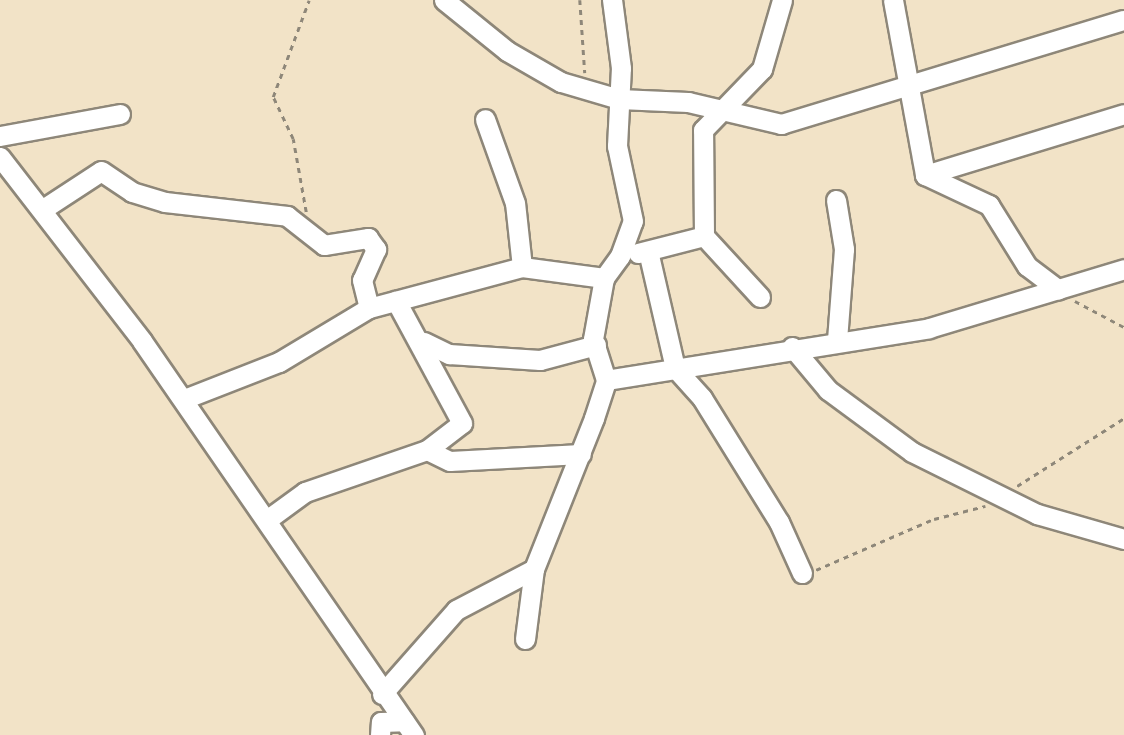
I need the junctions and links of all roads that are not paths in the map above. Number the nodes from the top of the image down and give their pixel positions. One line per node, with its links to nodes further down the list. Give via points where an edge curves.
1 (444, 0): 7 (street, via 528,65 584,90)
2 (612, 0): 7 (street)
3 (782, 0): 8 (street, via 762,69)
4 (893, 0): 6 (street)
5 (1124, 20): 6 (street, via 1023,55)
6 (907, 81): 8 (street, via 781,124); 14 (street)
7 (619, 99): 8 (street, via 688,102); 19 (street, via 617,146 633,221)
8 (721, 113): 17 (street, via 703,130)
9 (120, 114): 12 (street)
10 (1124, 114): 14 (street)
11 (485, 119): 20 (street, via 515,203)
12 (0, 136)
13 (0, 158): 16 (street)
14 (925, 174): 23 (street, via 989,205 1027,266)
15 (836, 200): 27 (street, via 844,249)
16 (43, 209): 26 (street, via 101,171 132,192 165,202 287,216 309,228 324,245 373,241 376,249 362,280); 33 (street)
17 (704, 236): 18 (street); 24 (street)
18 (648, 251): 19 (street); 31 (street)
19 (620, 256): 22 (street)
20 (522, 267): 22 (street); 25 (street)
21 (1124, 269): 23 (street)
22 (604, 278): 29 (street)
23 (1058, 289): 27 (street, via 929,328)
24 (760, 297)
25 (397, 301): 26 (street); 28 (street)
26 (369, 308): 33 (street, via 279,362)
27 (837, 340): 30 (street)
28 (424, 342): 29 (street, via 449,354 540,360); 34 (street, via 462,423)
29 (596, 345): 32 (street)
30 (792, 347): 31 (street); 37 (street, via 828,390 873,427 1002,497)
31 (675, 368): 32 (street); 39 (street, via 702,398 779,522)
32 (606, 380): 35 (street)
33 (184, 399): 36 (street)
34 (427, 450): 35 (street, via 450,461); 36 (street, via 305,492)
35 (581, 454): 38 (street)
36 (268, 519): 41 (street)
37 (1124, 539)
38 (534, 569): 40 (street); 41 (street, via 456,610)
39 (802, 573)
40 (525, 639)
41 (382, 694): 42 (street)
42 (409, 728): 43 (street, via 381,722)
43 (380, 735)

